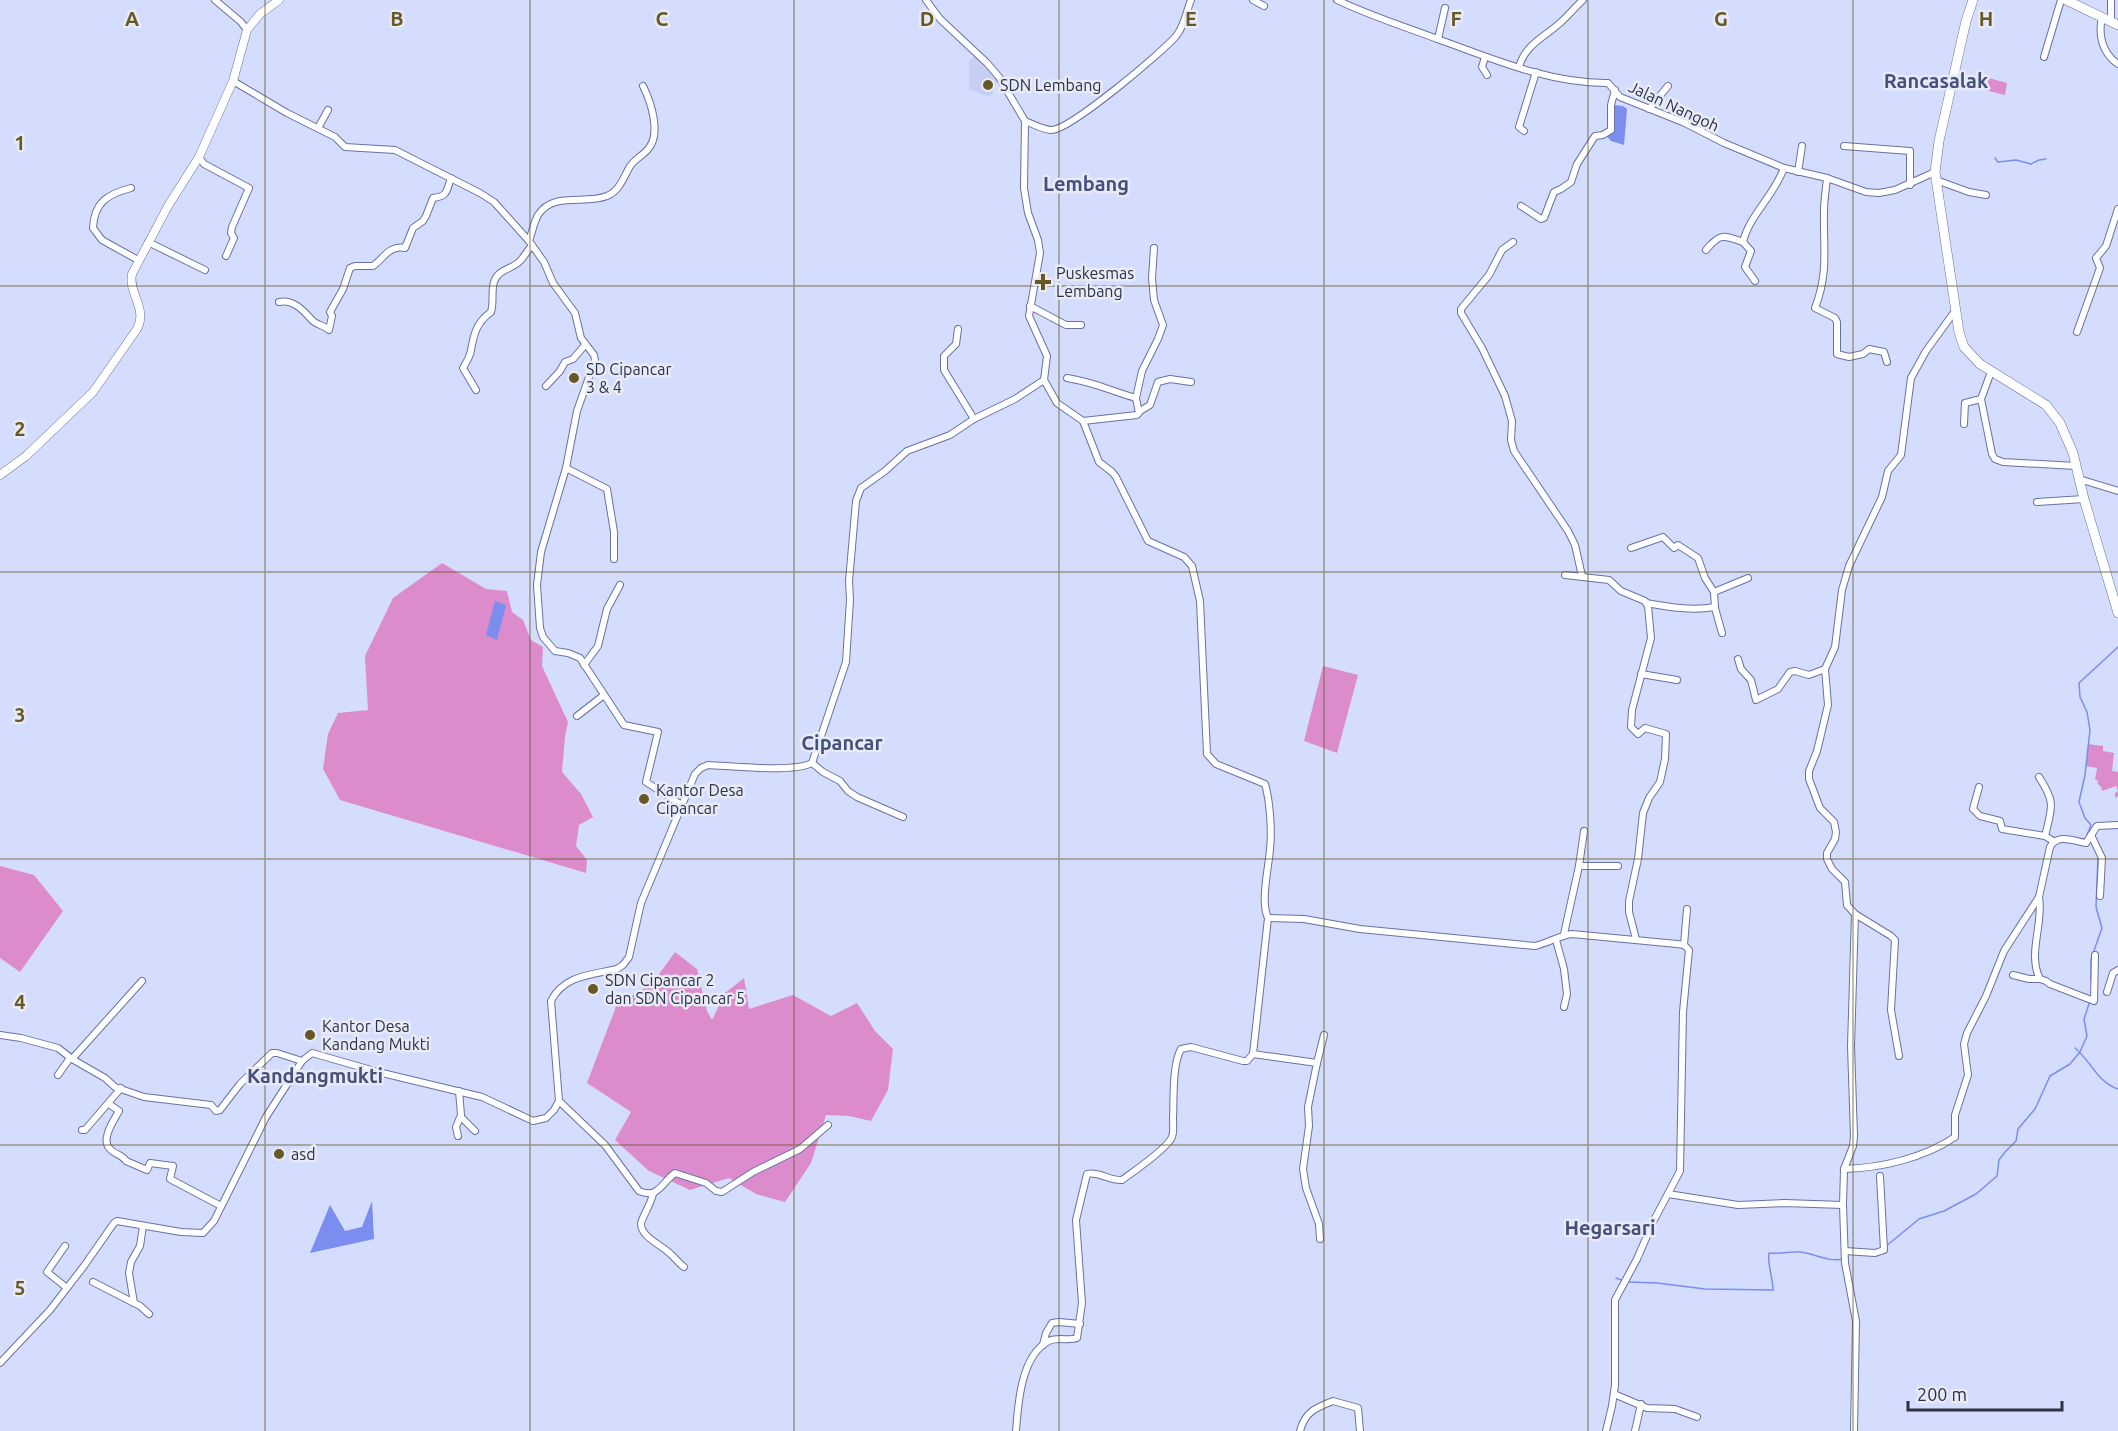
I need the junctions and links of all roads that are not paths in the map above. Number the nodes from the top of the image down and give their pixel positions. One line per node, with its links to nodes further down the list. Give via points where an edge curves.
1 (215, 0): 15 (street)
2 (279, 0): 15 (street)
3 (926, 0): 29 (street, via 999,77)
4 (1191, 0): 29 (street, via 1179,33 1121,86 1064,126 1052,130)
5 (1253, 0): 11 (street)
6 (1337, 0): 16 (street, Jalan Nangoh)
7 (1583, 0): 20 (street, via 1528,48)
8 (1973, 0): 37 (main road, via 1938,146)
9 (2111, 0): 14 (street)
10 (2062, 2): 13 (main road); 18 (street)
11 (1264, 6)
12 (1445, 8): 16 (street)
13 (2102, 17): 14 (main road); 19 (street, via 2100,38)
14 (2115, 23)
15 (247, 30): 23 (street)
16 (1438, 39): 17 (street, Jalan Nangoh)
17 (1485, 57): 20 (street, Jalan Nangoh); 22 (street, via 1482,67)
18 (2044, 57)
19 (2118, 64)
20 (1519, 67): 21 (street, Jalan Nangoh)
21 (1536, 72): 26 (street, Jalan Nangoh, via 1584,83 1608,83); 31 (street, via 1519,127)
22 (1487, 75)
23 (233, 81): 30 (street); 34 (street)
24 (643, 86): 48 (street, via 654,116 649,149 630,166 614,192 594,200 560,200 543,209)
25 (1668, 86): 27 (street)
26 (1615, 89): 27 (street, Jalan Nangoh, via 1620,97); 43 (street, via 1611,130 1595,136 1577,164 1572,182 1553,193 1544,218)
27 (1649, 109): 35 (street, Jalan Nangoh)
28 (328, 110): 30 (street)
29 (1025, 121): 56 (street, via 1024,188 1040,253)
30 (318, 128): 38 (street, via 345,147 395,150)
31 (1524, 131)
32 (1803, 146): 36 (street)
33 (1844, 146): 40 (street, via 1910,151)
34 (199, 158): 45 (street); 51 (street, via 249,188 231,231 234,237)
35 (1784, 168): 36 (street, Jalan Nangoh); 47 (street, via 1772,193 1746,229)
36 (1798, 172): 39 (street, Jalan Nangoh)
37 (1936, 176): 40 (street, Jalan Nangoh); 42 (street, via 1969,192); 57 (main road)
38 (451, 178): 48 (street, via 494,202); 55 (street, via 446,194 433,198 405,248 386,253 373,266 350,268 344,289 330,312 329,330 289,302)
39 (1827, 178): 40 (street, Jalan Nangoh, via 1874,193); 62 (street, via 1826,249 1822,290 1815,308 1837,322 1837,354 1849,357 1872,349 1884,352)
40 (1910, 185)
41 (131, 188): 52 (street, via 103,199 96,209 93,228 102,240)
42 (1986, 195)
43 (1521, 206)
44 (2118, 209): 60 (street, via 2106,246 2096,258 2100,268)
45 (148, 242): 52 (street); 53 (street)
46 (1513, 242): 85 (street, via 1502,250 1461,312 1505,396 1514,451 1568,531)
47 (1743, 242): 50 (street, via 1720,236); 54 (street, via 1751,251 1746,267)
48 (530, 243): 61 (street, via 575,313); 68 (street, via 520,261 496,277 491,312 473,334 463,369)
49 (1154, 248): 69 (street, via 1154,300 1163,325 1142,370)
50 (1706, 250)
51 (226, 256)
52 (138, 260): 77 (street, via 130,278 141,320 130,341 93,392 26,456)
53 (205, 270)
54 (1755, 281)
55 (279, 302)
56 (1030, 306): 58 (street, via 1065,324); 65 (street, via 1030,320 1047,356)
57 (1955, 311): 63 (main road, via 1965,347); 95 (street, via 1911,378 1901,455 1888,471 1882,497 1849,566 1842,590 1836,648)
58 (1081, 325)
59 (958, 329): 72 (street, via 956,344 944,356 944,370)
60 (2077, 332)
61 (585, 345): 67 (street); 76 (street, via 595,360 577,411)
62 (1887, 362)
63 (1991, 372): 70 (street); 75 (main road, via 2054,413 2070,443)
64 (1068, 378): 69 (street, via 1103,385)
65 (1044, 380): 72 (street); 73 (street, via 1057,403)
66 (1191, 382): 71 (street, via 1158,382 1150,405)
67 (546, 386)
68 (476, 390)
69 (1136, 398): 71 (street)
70 (1981, 399): 74 (street, via 1965,401); 75 (street, via 1995,459)
71 (1140, 411): 73 (street, via 1137,415)
72 (974, 419): 100 (street, via 942,439 907,451 861,488 856,501 849,581 846,662)
73 (1083, 421): 116 (street, via 1099,462 1116,477 1148,541 1184,557 1192,566 1201,610 1207,754 1216,764 1266,786 1270,842 1265,908)
74 (1964, 424)
75 (2076, 466): 78 (main road)
76 (566, 468): 83 (street, via 607,489); 94 (street, via 541,552 538,609 543,637 551,648 575,655)
77 (0, 475)
78 (2079, 478): 79 (street); 80 (main road)
79 (2118, 491)
80 (2084, 500): 81 (street); 91 (main road)
81 (2037, 502)
82 (1631, 548): 88 (street, via 1663,537 1674,548 1678,545 1698,558)
83 (614, 559)
84 (1565, 575): 85 (street)
85 (1582, 576): 89 (street, via 1609,580 1621,591)
86 (1748, 578): 88 (street)
87 (620, 585): 94 (street, via 607,609 597,646)
88 (1714, 592): 90 (street)
89 (1646, 603): 90 (street, via 1676,608); 96 (street, via 1651,638)
90 (1715, 607): 92 (street)
91 (2118, 610)
92 (1722, 633)
93 (1738, 659): 95 (street, via 1751,680 1756,700 1778,689 1793,670 1809,675)
94 (584, 665): 98 (street)
95 (1826, 669): 115 (street, via 1828,705 1809,779 1820,808 1834,822 1835,839 1827,859 1845,882 1847,905)
96 (1641, 674): 97 (street); 118 (street, via 1631,727 1638,734 1646,728 1666,734 1667,744 1660,782 1643,813 1629,901)
97 (1677, 680)
98 (604, 695): 99 (street); 103 (street, via 624,725 658,732 646,782)
99 (578, 716)
100 (812, 763): 103 (street, via 789,768 708,765 694,774); 104 (street, via 857,797)
101 (2039, 777): 107 (street, via 2052,804)
102 (1979, 787): 107 (street, via 1974,809 1980,816 2000,821 2002,829)
103 (680, 804): 138 (street, via 641,903 629,957 617,969 564,983 550,1001)
104 (903, 817)
105 (2118, 825): 108 (street, via 2097,826)
106 (1584, 831): 111 (street)
107 (2045, 836): 109 (street)
108 (2090, 838): 109 (street); 112 (street, via 2102,858)
109 (2053, 841): 113 (street)
110 (1618, 866): 111 (street)
111 (1579, 867): 117 (street)
112 (2100, 896)
113 (2038, 897): 124 (street, via 2036,964); 145 (street, via 2004,951 1967,1033 1964,1044 1968,1075 1955,1114 1955,1137 1920,1154 1881,1165)
114 (1688, 909): 120 (street)
115 (1855, 914): 131 (street, via 1895,940 1891,1010); 145 (street, via 1851,1024 1854,1136)
116 (1268, 918): 119 (street, via 1535,946); 130 (street)
117 (1564, 934): 118 (street); 119 (street)
118 (1636, 939): 120 (street)
119 (1556, 940): 127 (street, via 1567,994)
120 (1684, 945): 148 (street, via 1689,950 1689,962 1683,1012 1682,1162)
121 (2095, 955): 124 (street, via 2096,998 2092,1000)
122 (2118, 970): 126 (street, via 2113,973)
123 (2013, 975): 124 (street)
124 (2040, 979)
125 (142, 981): 132 (street)
126 (2107, 992)
127 (1564, 1007)
128 (0, 1035): 132 (street, via 51,1045)
129 (1324, 1035): 134 (street)
130 (1253, 1054): 134 (street); 160 (street, via 1243,1061 1191,1047 1181,1049 1175,1078 1173,1132 1168,1142 1122,1180 1087,1174 1076,1220)
131 (1899, 1056)
132 (71, 1058): 135 (street); 136 (street)
133 (302, 1061): 136 (street, via 272,1053 216,1111 211,1105 144,1097); 137 (street, via 317,1053); 150 (street, via 266,1117)
134 (1317, 1063): 152 (street, via 1308,1107 1303,1169)
135 (58, 1075)
136 (121, 1088): 139 (street)
137 (459, 1091): 138 (street, via 482,1097 533,1121 546,1118); 140 (street)
138 (559, 1101): 147 (street, via 605,1145 639,1191)
139 (109, 1104): 142 (street); 150 (street, via 119,1111 107,1135 110,1149 147,1170 150,1163 172,1166 170,1179)
140 (461, 1117): 143 (street); 144 (street, via 456,1127)
141 (828, 1125): 147 (street, via 800,1149 722,1192 675,1173)
142 (82, 1130)
143 (475, 1131)
144 (458, 1136)
145 (1844, 1169): 149 (street)
146 (1880, 1176): 154 (street, via 1884,1250)
147 (653, 1194): 155 (street, via 641,1228)
148 (1668, 1194): 149 (street, via 1738,1205); 163 (street, via 1615,1300)
149 (1843, 1205): 154 (street)
150 (221, 1206): 151 (street, via 203,1233)
151 (143, 1226): 157 (street, via 114,1223); 158 (street, via 129,1273)
152 (1320, 1239)
153 (65, 1246): 157 (street, via 47,1272)
154 (1845, 1252): 171 (street, via 1856,1321)
155 (684, 1267)
156 (93, 1282): 158 (street)
157 (67, 1288): 162 (street)
158 (134, 1303): 159 (street)
159 (149, 1314)
160 (1080, 1324): 161 (street, via 1076,1339 1053,1339); 161 (street, via 1052,1323)
161 (1043, 1345): 166 (street, via 1032,1359 1019,1391)
162 (0, 1363)
163 (1614, 1394): 164 (street); 169 (street)
164 (1641, 1404): 165 (street, via 1652,1409 1675,1409); 170 (street)
165 (1697, 1418)
166 (1016, 1431)
167 (1300, 1431): 168 (street, via 1308,1413 1333,1401 1358,1408)
168 (1360, 1431)
169 (1606, 1431)
170 (1635, 1431)
171 (1854, 1431)

